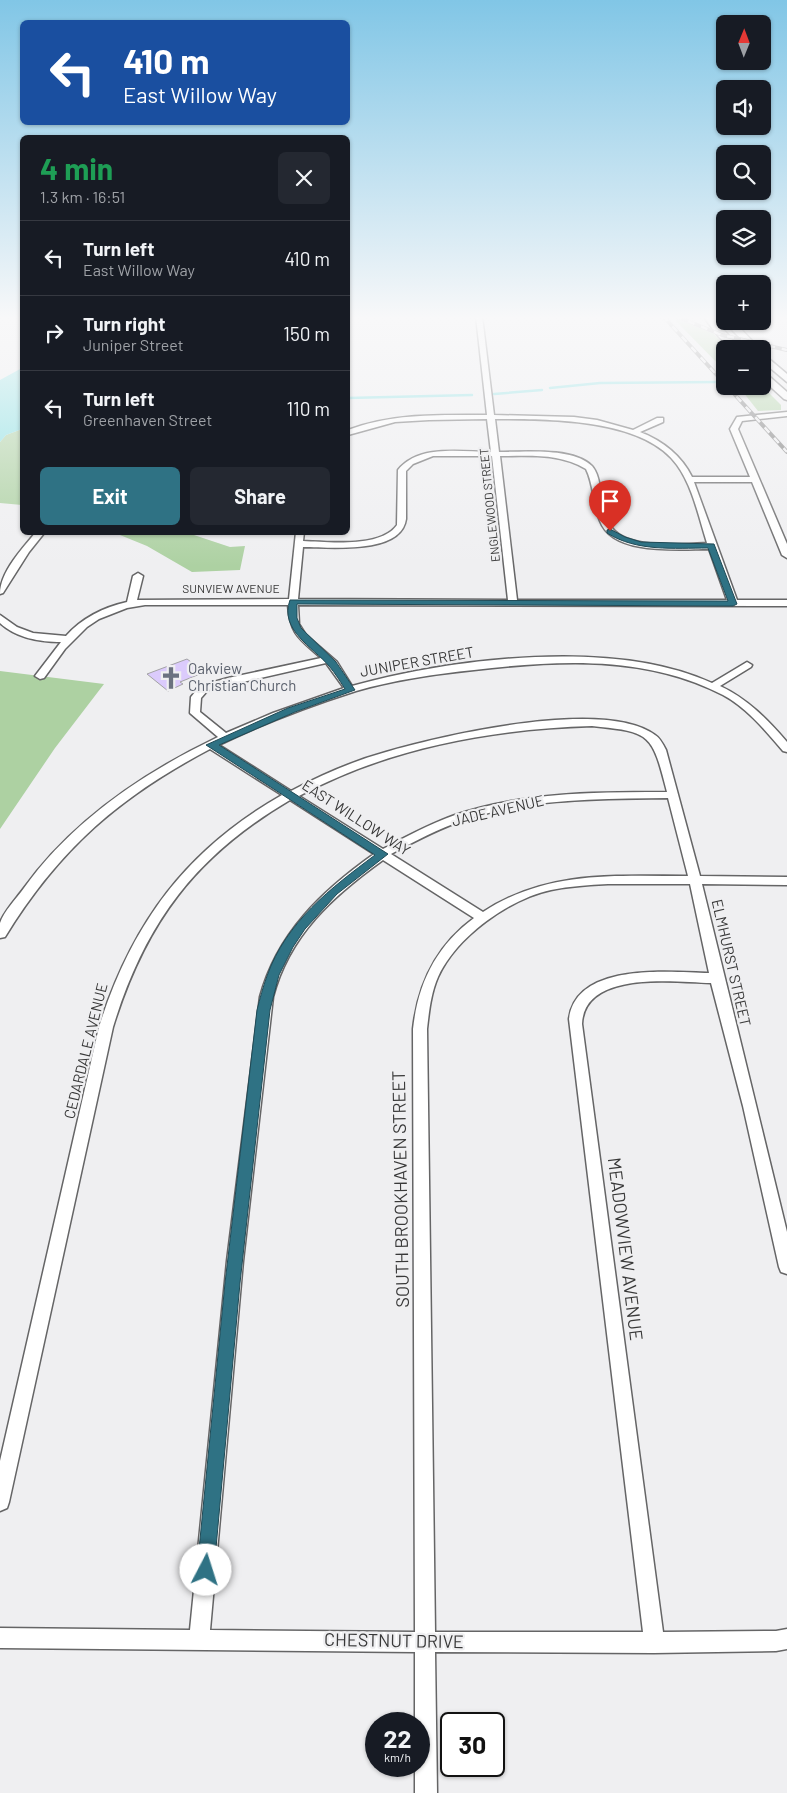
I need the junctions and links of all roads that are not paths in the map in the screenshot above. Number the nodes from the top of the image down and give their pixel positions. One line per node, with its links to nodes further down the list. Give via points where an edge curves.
1 (489, 400): 3 (street, ENGLEWOOD STREET)
2 (787, 414): 9 (street, via 744,418 735,425 735,434)
3 (491, 417): 5 (street, via 413,419); 6 (street, via 571,420); 7 (street, ENGLEWOOD STREET)
4 (660, 420): 6 (street)
5 (350, 431)
6 (632, 433): 8 (street, via 671,453)
7 (496, 454): 12 (street, via 432,454 406,465 402,470 401,526 389,537 360,544); 13 (street, via 559,455 582,462 593,476 606,527 622,539 641,544); 18 (street, ENGLEWOOD STREET)
8 (689, 479): 9 (street); 13 (street)
9 (754, 480): 14 (street)
10 (38, 535): 16 (street)
11 (300, 535): 12 (street)
12 (298, 544): 17 (street)
13 (712, 546): 21 (street)
14 (787, 555)
15 (138, 576): 20 (street)
16 (0, 591)
17 (293, 602): 18 (street, SUNVIEW AVENUE); 20 (street, SUNVIEW AVENUE); 24 (street, via 292,618 297,630)
18 (513, 603): 21 (street, SUNVIEW AVENUE)
19 (787, 603): 21 (street, SUNVIEW AVENUE)
20 (132, 604): 23 (street, SUNVIEW AVENUE, via 98,615)
21 (733, 604)
22 (0, 618): 23 (street, via 7,626 25,634)
23 (67, 640): 26 (street, SUNVIEW AVENUE)
24 (328, 660): 28 (street); 30 (street, via 204,688 196,697 195,713)
25 (747, 665): 27 (street)
26 (40, 676)
27 (714, 686): 28 (street, JUNIPER STREET, via 662,669 575,659 458,668); 32 (street, JUNIPER STREET, via 756,712)
28 (350, 690): 30 (street, JUNIPER STREET)
29 (584, 723): 33 (street, ELMHURST STREET, via 617,725 651,736 661,750); 34 (street, CEDARDALE AVENUE, via 503,729 416,746 363,763)
30 (226, 738): 31 (street, JUNIPER STREET)
31 (211, 745): 34 (street, EAST WILLOW WAY); 39 (street, JUNIPER STREET, via 162,771 85,829 41,874)
32 (787, 749)
33 (674, 795): 35 (street, JADE AVENUE, via 582,795 510,804 440,825); 36 (street, ELMHURST STREET)
34 (291, 796): 35 (street, EAST WILLOW WAY); 42 (street, CEDARDALE AVENUE, via 243,826 199,863 162,906 125,968 106,1027)
35 (382, 854): 38 (street, EAST WILLOW WAY); 44 (street, JADE AVENUE, via 333,891 301,926 273,975 264,1010 232,1283)
36 (695, 880): 37 (street, SOUTH BROOKHAVEN STREET); 38 (street, SOUTH BROOKHAVEN STREET, via 605,879 555,885 524,895); 40 (street, ELMHURST STREET)
37 (787, 881)
38 (483, 918): 46 (street, SOUTH BROOKHAVEN STREET, via 454,941 440,960 432,975 421,1014)
39 (0, 934)
40 (717, 978): 41 (street, ELMHURST STREET); 47 (street, MEADOWVIEW AVENUE, via 647,978 614,982 591,993 577,1009 577,1038)
41 (787, 1267)
42 (0, 1502)
43 (0, 1638): 44 (street, CHESTNUT DRIVE)
44 (199, 1639): 46 (street, CHESTNUT DRIVE)
45 (787, 1639): 47 (street, CHESTNUT DRIVE)
46 (426, 1642): 47 (street, CHESTNUT DRIVE); 48 (street, SOUTH BROOKHAVEN STREET)
47 (654, 1643)
48 (426, 1793)

